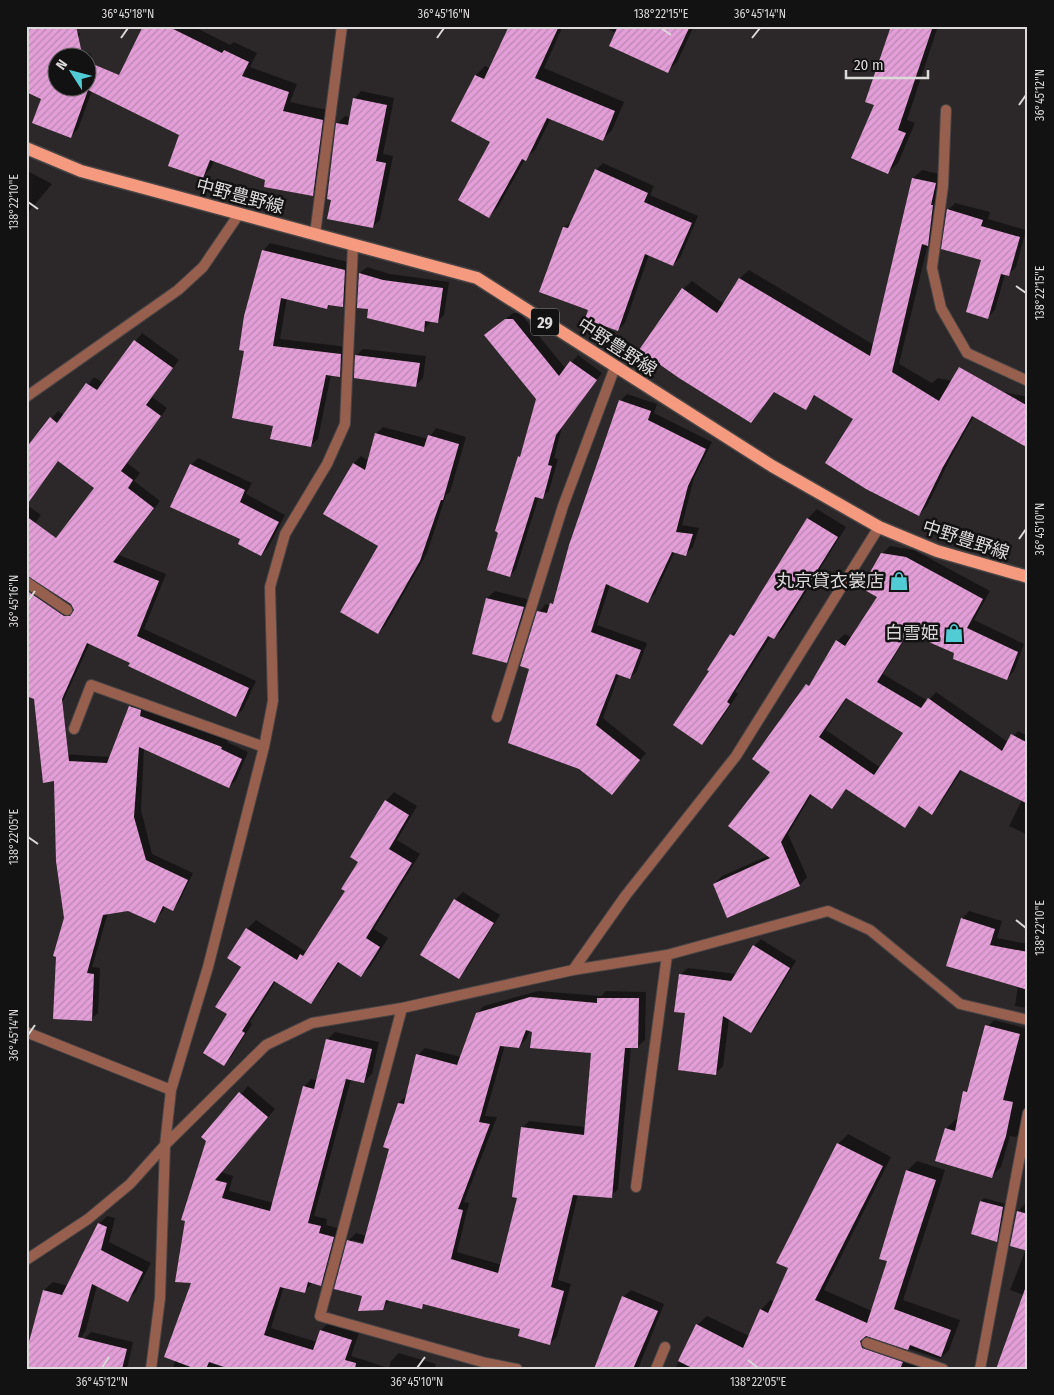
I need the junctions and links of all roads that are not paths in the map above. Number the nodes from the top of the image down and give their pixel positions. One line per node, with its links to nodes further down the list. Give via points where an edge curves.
1 (342, 26): 5 (street)
2 (946, 110): 8 (street, via 943,186 932,268 941,308 967,353)
3 (26, 148): 4 (main road, 中野豊野線 / 29, via 81,171)
4 (239, 214): 5 (main road, 中野豊野線 / 29); 9 (street, via 203,267 178,290)
5 (314, 234): 6 (main road, 中野豊野線 / 29)
6 (353, 245): 7 (main road, 中野豊野線 / 29, via 477,278); 16 (street, via 345,424 327,464 285,534 270,587 273,701)
7 (615, 367): 10 (main road, 中野豊野線 / 29, via 772,466); 14 (street, via 563,506)
8 (1028, 381)
9 (26, 397)
10 (878, 527): 11 (main road, 中野豊野線 / 29, via 937,551); 18 (street, via 736,756 626,895)
11 (1028, 577)
12 (26, 582): 13 (street)
13 (67, 610)
14 (497, 718)
15 (74, 729): 16 (street, via 91,685)
16 (264, 747): 22 (street, via 208,967)
17 (667, 955): 18 (street); 20 (street, via 828,911 870,930 960,1004); 25 (street)
18 (573, 970): 19 (street)
19 (402, 1008): 24 (street, via 312,1023 266,1045); 30 (street, via 320,1316)
20 (1028, 1020)
21 (26, 1032): 22 (street)
22 (171, 1090): 24 (street)
23 (1028, 1113): 33 (street)
24 (165, 1145): 26 (street, via 130,1184 88,1219); 29 (street, via 160,1298)
25 (636, 1187)
26 (26, 1260)
27 (867, 1344): 32 (street)
28 (665, 1347): 31 (street)
29 (151, 1369)
30 (517, 1369)
31 (656, 1369)
32 (943, 1369)
33 (980, 1369)

